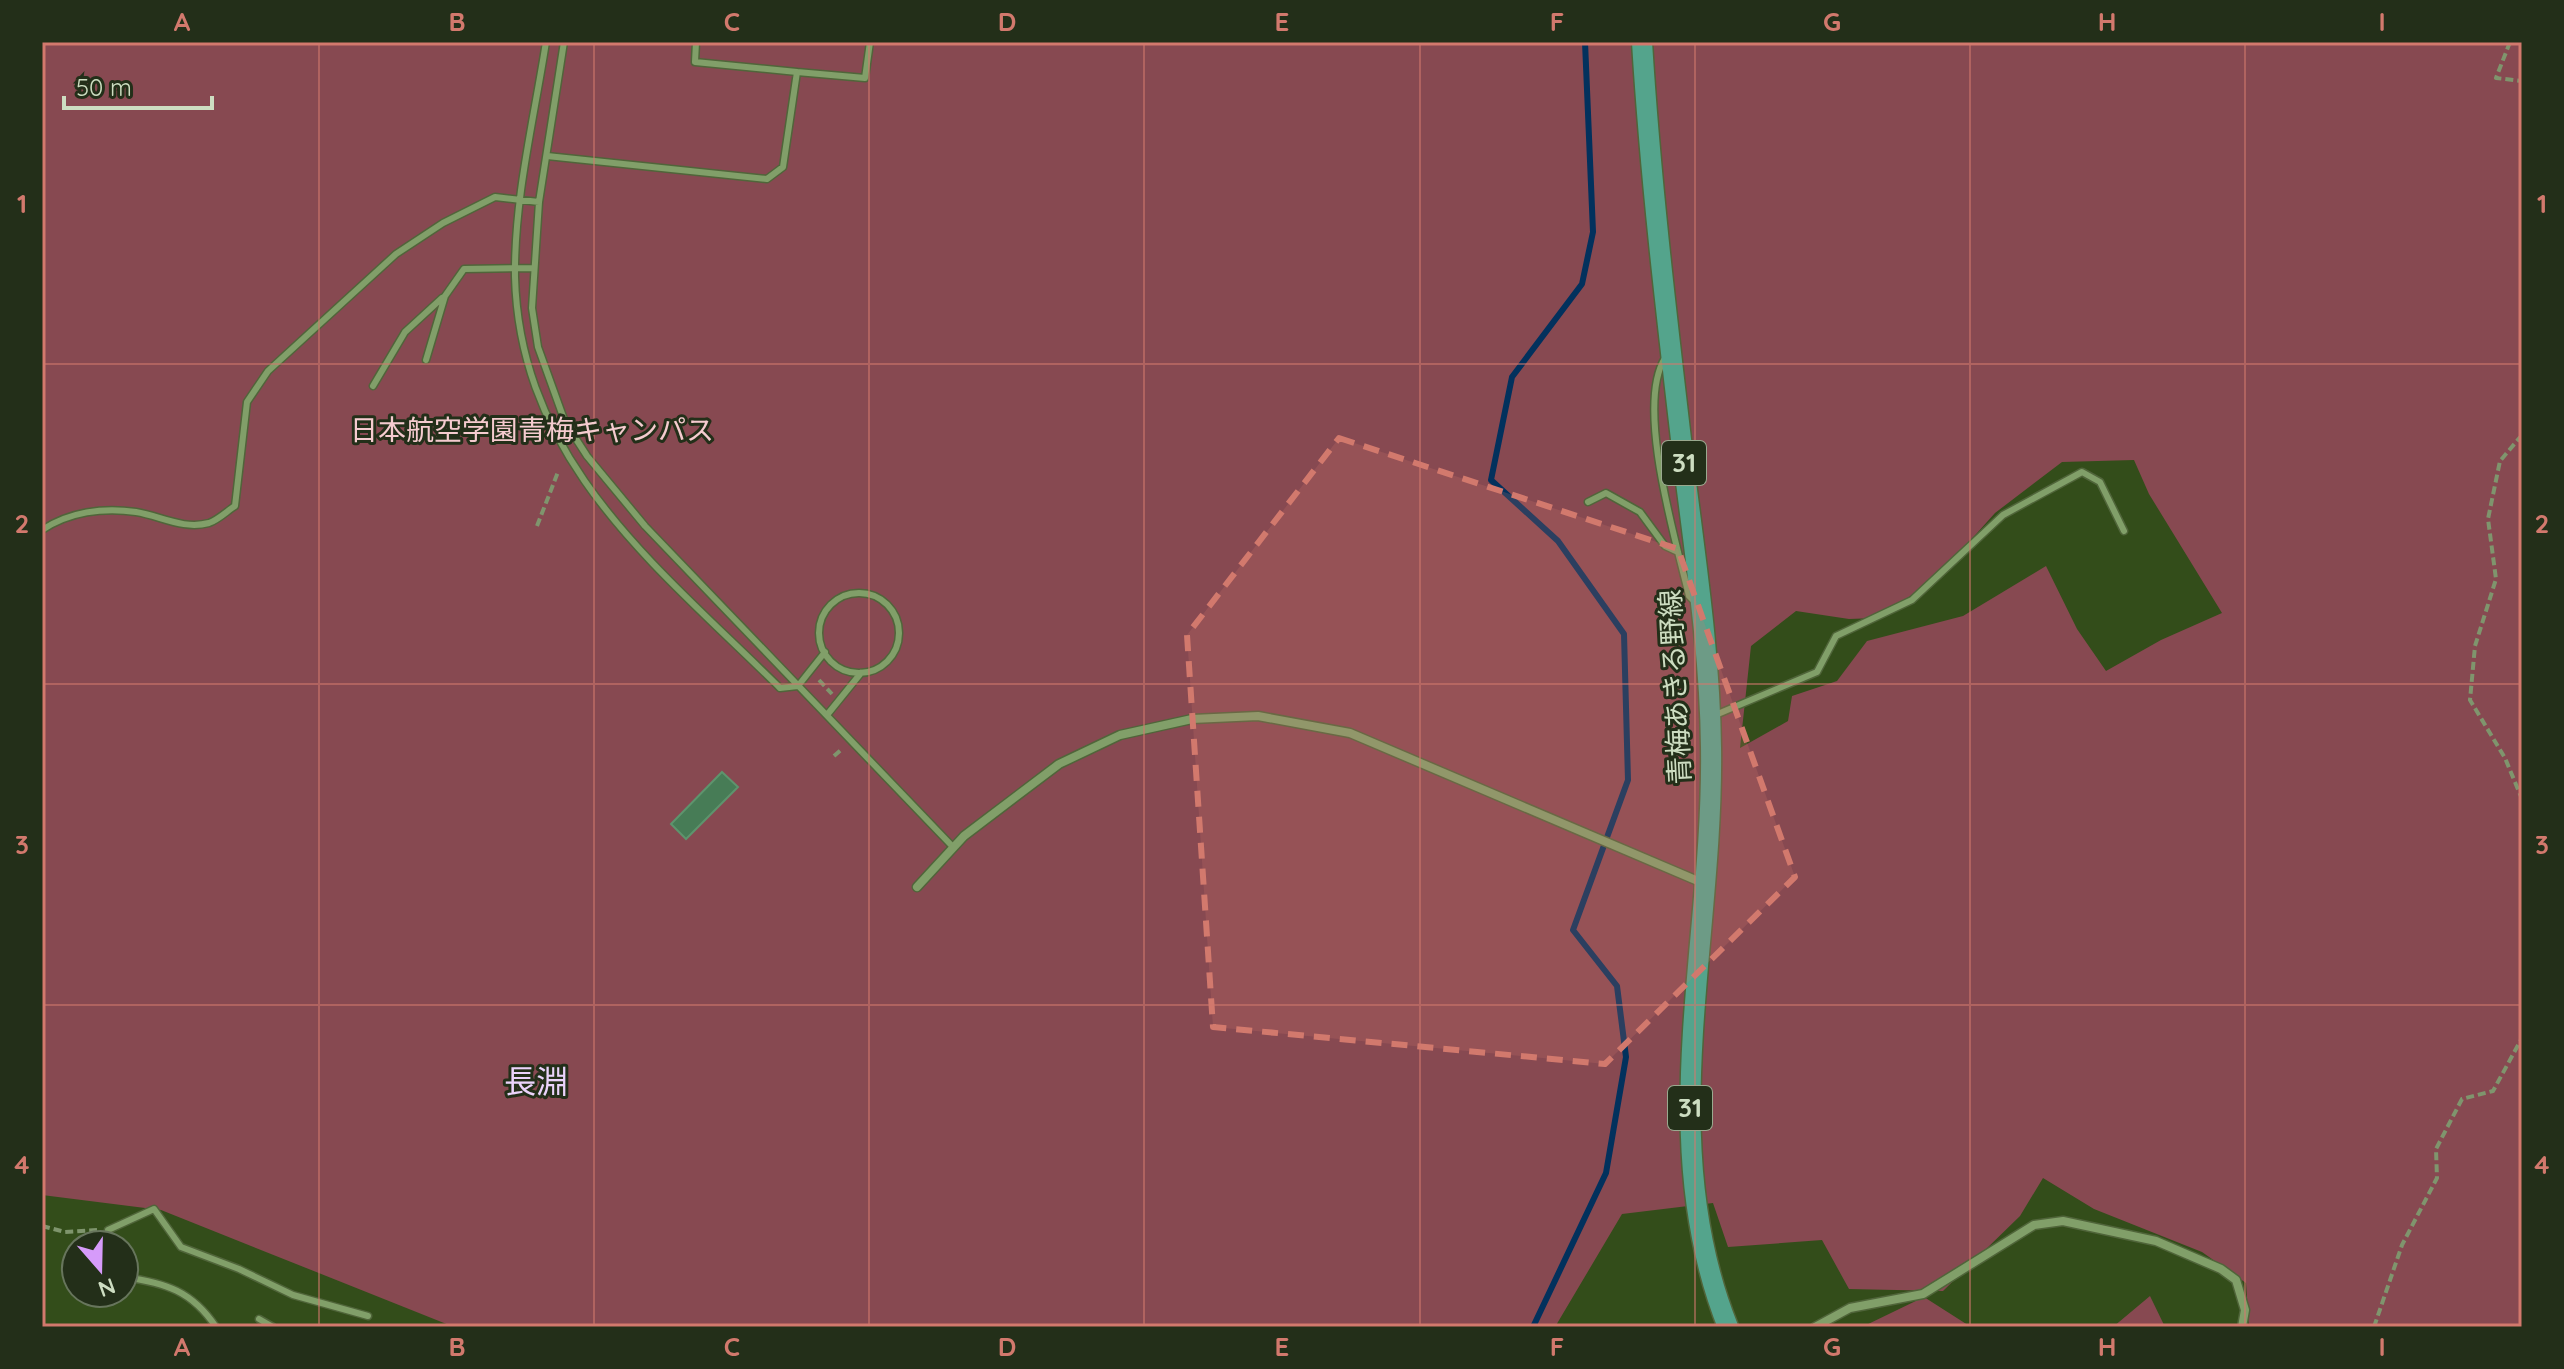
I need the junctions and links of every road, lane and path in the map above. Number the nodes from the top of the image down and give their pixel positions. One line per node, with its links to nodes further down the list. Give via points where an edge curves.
1 (546, 42): 10 (lane)
2 (564, 42): 9 (lane)
3 (696, 42): 7 (lane, via 695,62)
4 (870, 42): 7 (lane, via 865,78)
5 (1642, 42): 15 (main road, 青梅あきる野線 / 31)
6 (2510, 42): 8 (path, via 2496,78)
7 (797, 72): 9 (lane, via 783,167 767,179)
8 (2522, 81)
9 (547, 156): 11 (lane)
10 (521, 200): 11 (lane); 12 (lane); 22 (lane, via 495,197 396,254 268,371 247,402 235,506 211,523 179,524 137,512 101,511 61,517)
11 (539, 202): 13 (lane)
12 (516, 268): 13 (lane); 14 (lane, via 464,269); 28 (lane, via 525,362 553,435 620,529 780,688)
13 (533, 268): 28 (lane, via 538,347 565,422 645,526)
14 (445, 296): 16 (lane); 17 (lane, via 405,332)
15 (1671, 348): 24 (lane, via 1656,371 1654,416); 25 (main road, 青梅あきる野線 / 31)
16 (426, 360)
17 (373, 386)
18 (2522, 435): 31 (path, via 2500,461 2488,519 2496,579 2475,646 2470,700 2505,758)
19 (558, 472): 21 (path)
20 (1588, 502): 24 (lane, via 1606,493 1640,512 1665,546)
21 (537, 526)
22 (42, 530)
23 (2124, 531): 30 (lane, via 2100,482 2082,472 2003,515 1912,600 1836,636 1817,672)
24 (1678, 552): 25 (lane, via 1689,596)
25 (1701, 607): 30 (main road, 青梅あきる野線 / 31)
26 (825, 652): 27 (lane, via 837,667); 27 (lane, via 817,630 825,609 843,594 864,593 883,600 898,621 899,640 879,669); 28 (lane)
27 (861, 673): 29 (lane)
28 (798, 686): 29 (lane)
29 (827, 715): 32 (lane)
30 (1710, 717): 33 (main road, 青梅あきる野線 / 31)
31 (2522, 799)
32 (953, 847): 33 (street, via 1059,764 1120,735 1192,719 1258,716 1350,733); 34 (street)
33 (1706, 884): 42 (main road, 青梅あきる野線 / 31, via 1690,1173 1704,1251)
34 (917, 887)
35 (2522, 1038): 45 (path, via 2493,1091 2462,1099 2436,1149 2437,1178 2402,1245)
36 (110, 1229): 38 (lane, via 154,1209 181,1247 293,1295)
37 (140, 1279): 40 (lane, via 162,1282 202,1305)
38 (368, 1316)
39 (259, 1319): 41 (lane)
40 (216, 1327)
41 (273, 1327)
42 (1728, 1327)
43 (1815, 1327): 44 (street, via 1850,1308 1923,1294 2034,1225 2063,1221 2156,1241 2221,1269 2236,1280 2245,1310)
44 (2242, 1327)
45 (2374, 1327)

